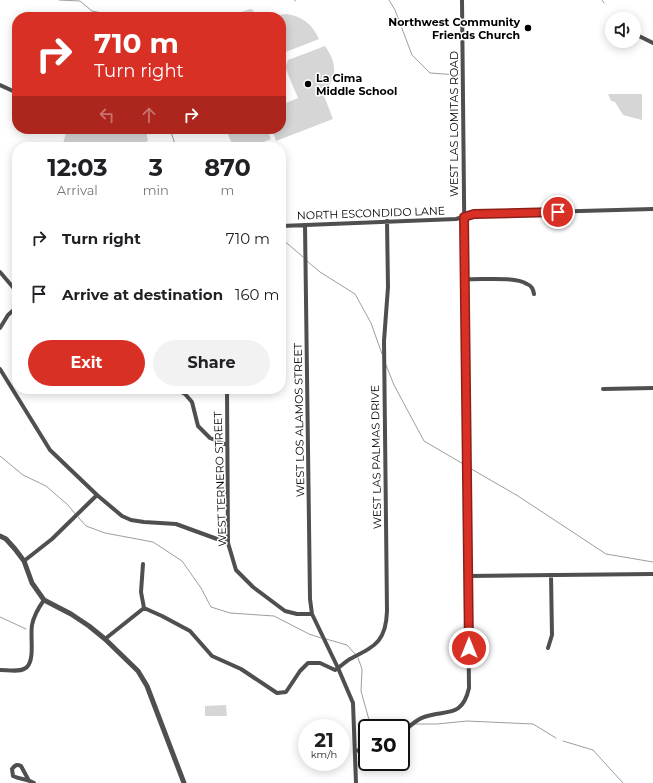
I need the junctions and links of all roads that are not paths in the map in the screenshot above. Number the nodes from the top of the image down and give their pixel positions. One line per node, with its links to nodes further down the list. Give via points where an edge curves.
1 (462, 0): 7 (street, WEST LAS LOMITAS ROAD)
2 (641, 37): 3 (street)
3 (653, 43)
4 (0, 85): 5 (street)
5 (12, 91)
6 (653, 209): 7 (street, NORTH ESCONDIDO LANE, via 474,214)
7 (464, 217): 8 (street, NORTH ESCONDIDO LANE); 12 (street, WEST LAS LOMITAS ROAD)
8 (386, 221): 9 (street, NORTH ESCONDIDO LANE); 38 (street, WEST LAS PALMAS DRIVE, via 388,287 384,341 387,624 377,642)
9 (305, 225): 10 (street, NORTH ESCONDIDO LANE); 35 (street, WEST LOS ALAMOS STREET)
10 (286, 226)
11 (0, 272): 13 (street)
12 (465, 280): 14 (street, via 512,280 527,283 532,287); 32 (street, WEST LAS LOMITAS ROAD)
13 (12, 286)
14 (534, 294)
15 (12, 311): 16 (street)
16 (0, 328)
17 (0, 369): 18 (street)
18 (12, 388)
19 (653, 388): 20 (street)
20 (603, 389)
21 (15, 394): 25 (street, via 50,450)
22 (185, 394): 24 (street, via 192,402 198,426 210,438)
23 (226, 394): 24 (street, WEST TERNERO STREET)
24 (227, 444): 27 (street, WEST TERNERO STREET)
25 (97, 495): 27 (street, via 122,516 132,520 176,524); 28 (street, via 52,539)
26 (0, 536): 28 (street, via 6,539)
27 (228, 544): 35 (street, WEST TERNERO STREET, via 236,570 253,587 285,611)
28 (24, 561): 33 (street, via 32,583)
29 (143, 564): 34 (street, via 141,592)
30 (653, 574): 31 (street)
31 (551, 575): 32 (street); 37 (street, via 552,635)
32 (468, 576): 40 (street, WEST LAS LOMITAS ROAD, via 467,697 458,709 449,713 425,716)
33 (44, 600): 36 (street, via 71,614); 39 (street, via 32,626 31,662 23,669)
34 (144, 608): 36 (street); 38 (street, via 190,631 212,656 241,669 277,693 286,692 308,663)
35 (312, 614): 38 (street)
36 (105, 640): 45 (street, via 138,671 147,686)
37 (548, 648)
38 (338, 668): 42 (street, via 353,703)
39 (0, 670)
40 (410, 727)
41 (358, 750): 42 (street)
42 (355, 751): 46 (street)
43 (28, 779): 44 (street)
44 (34, 783)
45 (184, 783)
46 (356, 783)

